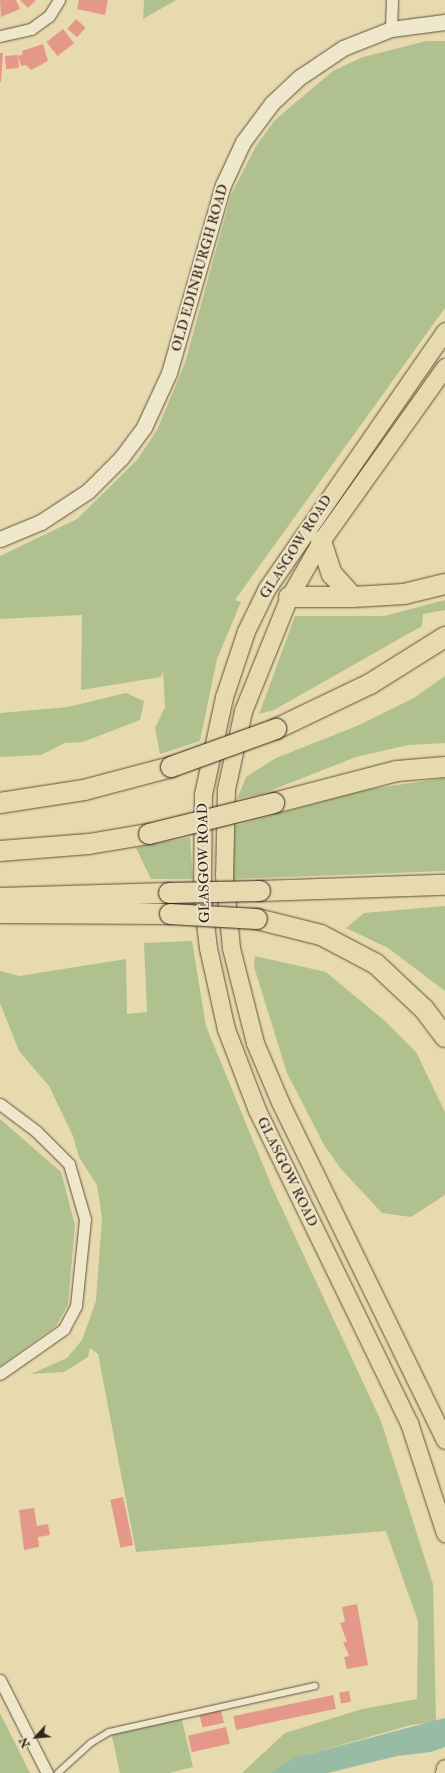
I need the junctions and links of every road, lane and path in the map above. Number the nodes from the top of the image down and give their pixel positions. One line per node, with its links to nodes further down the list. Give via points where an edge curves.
1 (59, 0): 5 (street, via 48,16 31,29)
2 (392, 0): 4 (street)
3 (445, 22): 4 (main road, OLD EDINBURGH ROAD)
4 (391, 29): 8 (main road, OLD EDINBURGH ROAD, via 323,60 287,88 257,122 243,142 223,185 170,373 144,426 121,458 88,491 41,522)
5 (0, 36)
6 (445, 331): 14 (main road, GLASGOW ROAD, via 267,588 246,631)
7 (445, 368): 9 (main road, GLASGOW ROAD)
8 (0, 539)
9 (321, 541): 11 (main road, GLASGOW ROAD); 12 (highway, via 332,574)
10 (445, 584): 12 (highway, via 404,594)
11 (289, 597): 12 (highway); 14 (main road, via 275,595 270,599); 24 (main road, GLASGOW ROAD, via 243,711 226,789 224,876 230,948 245,1012 266,1070)
12 (353, 597)
13 (445, 636): 16 (highway, bridge, via 370,684 276,729 171,767 84,790)
14 (224, 697): 25 (main road, GLASGOW ROAD, via 203,794 202,896 208,948 226,1029 257,1110 408,1423)
15 (445, 767): 17 (highway, bridge, via 368,777 149,834 89,844)
16 (0, 803)
17 (0, 851)
18 (445, 885): 19 (highway, bridge)
19 (0, 898)
20 (0, 913): 21 (highway, bridge, via 170,914 257,919 320,935 376,964 424,1009)
21 (445, 1037)
22 (0, 1104): 23 (street, via 36,1131 69,1164 85,1219 76,1306 64,1329)
23 (0, 1374)
24 (445, 1440)
25 (445, 1533)
26 (0, 1680): 29 (street)
27 (315, 1686): 30 (lane, via 109,1732 91,1743)
28 (445, 1768): 31 (main road)
29 (47, 1773)
30 (58, 1773)
31 (444, 1773)

